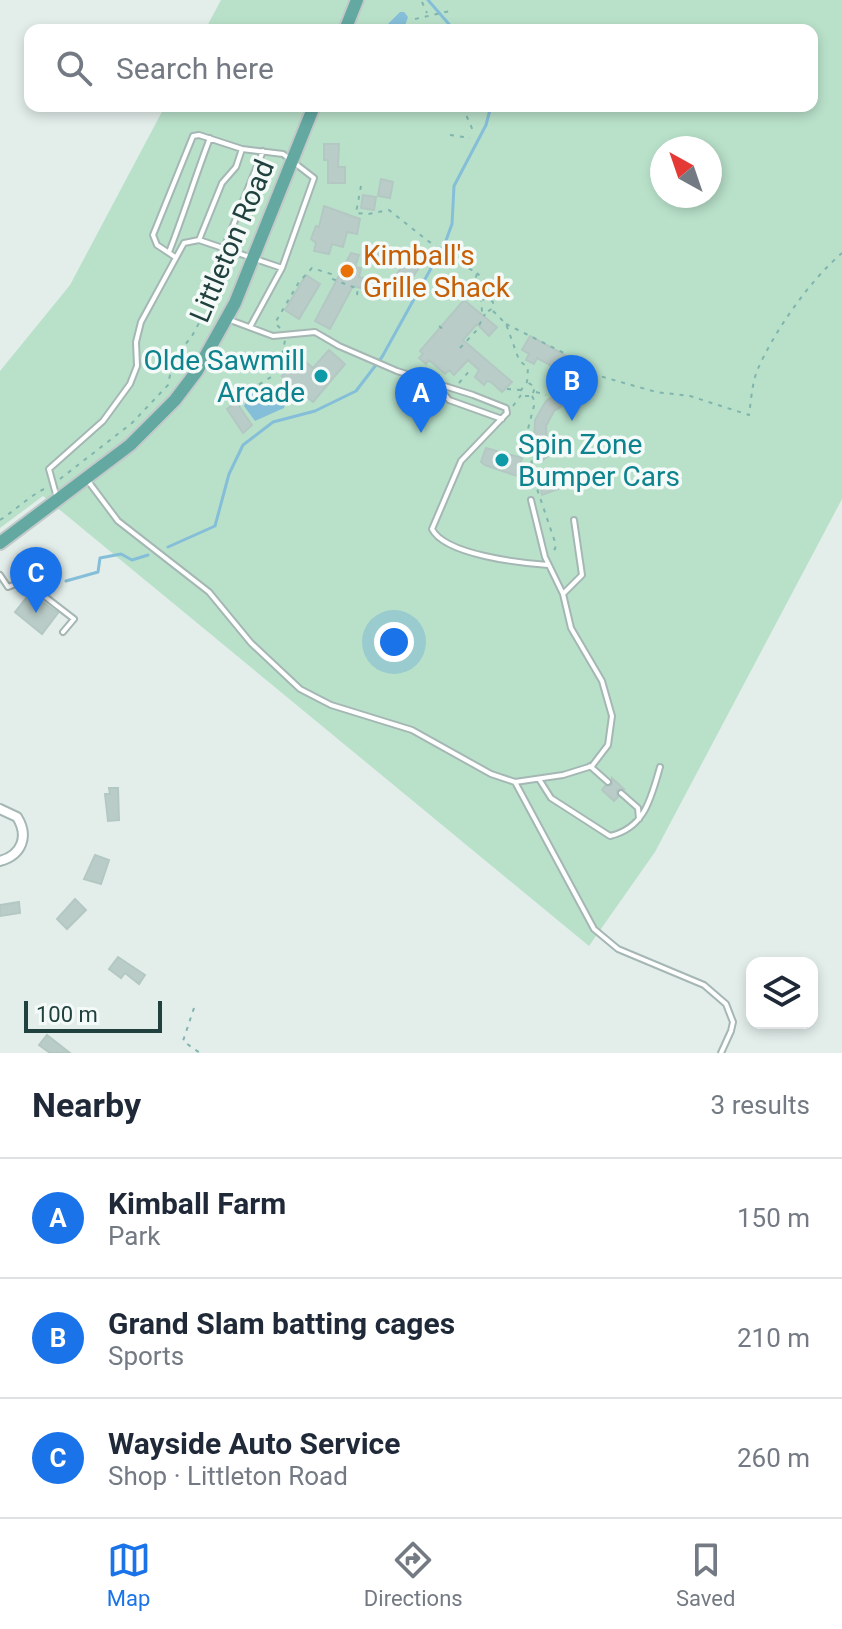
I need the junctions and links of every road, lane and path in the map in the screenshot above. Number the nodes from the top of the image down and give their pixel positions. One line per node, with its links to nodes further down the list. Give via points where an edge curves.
1 (357, 0): 6 (main road)
2 (422, 2): 4 (path)
3 (450, 11): 4 (path)
4 (427, 14): 5 (path)
5 (415, 19)
6 (347, 24)
7 (312, 112): 15 (main road, Littleton Road)
8 (467, 112): 9 (path)
9 (474, 133)
10 (450, 135): 12 (path)
11 (210, 138): 13 (lane); 19 (lane); 19 (lane, via 193,136 154,228 154,241)
12 (470, 138)
13 (242, 149): 14 (lane); 17 (lane)
14 (263, 151): 15 (lane); 18 (lane)
15 (292, 161): 22 (main road, Littleton Road); 23 (lane, via 314,178)
16 (361, 186): 24 (path, via 356,213 389,210)
17 (199, 240): 18 (lane); 21 (lane, via 184,243)
18 (224, 248): 22 (lane); 50 (path, via 228,269 173,360 168,385 132,423)
19 (168, 252): 21 (lane)
20 (842, 253): 31 (path, via 824,268 782,326 756,372 749,415 596,375 578,360)
21 (175, 257): 50 (lane, via 141,322 130,384 103,421 49,469)
22 (253, 258): 23 (lane); 30 (main road, Littleton Road)
23 (282, 268): 33 (lane)
24 (477, 273): 25 (path); 25 (path, via 485,281)
25 (475, 288): 26 (path)
26 (476, 299): 27 (path); 35 (path, via 413,292 357,294 358,289 312,268 275,323)
27 (481, 301): 28 (path, via 491,300); 29 (path, via 480,309)
28 (492, 310): 29 (path); 31 (path)
29 (486, 312): 36 (path, via 461,347)
30 (228, 319): 33 (lane); 49 (main road, Littleton Road, via 169,407)
31 (506, 324): 38 (path, via 519,360 528,368)
32 (439, 326): 34 (path)
33 (250, 327): 35 (lane)
34 (446, 332)
35 (286, 335): 39 (lane, via 315,332); 46 (path, via 281,363)
36 (457, 341)
37 (471, 369): 41 (path)
38 (527, 382): 42 (path); 43 (path)
39 (438, 386): 41 (lane); 48 (lane, via 449,400)
40 (507, 389): 42 (path)
41 (453, 390): 47 (lane, via 498,404)
42 (522, 392): 45 (path); 47 (path)
43 (535, 392): 44 (path); 45 (path)
44 (546, 395)
45 (532, 396): 56 (path, via 535,405 523,448 531,456 556,547)
46 (239, 406)
47 (507, 413): 48 (lane)
48 (502, 419): 57 (lane, via 461,461 432,529 438,539 484,556)
49 (87, 479): 51 (main road, Littleton Road); 64 (lane, via 118,521 209,592 251,643 300,689 331,705 412,730)
50 (52, 485): 51 (lane); 53 (path)
51 (58, 500): 55 (main road, Littleton Road)
52 (531, 500): 56 (lane)
53 (0, 520)
54 (574, 520): 59 (lane, via 582,575)
55 (0, 543)
56 (544, 553): 57 (lane)
57 (548, 565): 59 (lane)
58 (0, 575): 60 (lane, via 8,587 21,582 74,619)
59 (563, 594): 61 (lane, via 571,628 602,681 611,710 608,745)
60 (63, 632)
61 (590, 766): 63 (lane); 65 (lane)
62 (660, 767): 68 (lane)
63 (539, 779): 64 (lane); 68 (lane, via 551,798 610,836)
64 (515, 782): 72 (lane, via 594,929 618,949 704,985 726,1004 733,1022)
65 (608, 782)
66 (621, 793): 68 (lane, via 638,808)
67 (0, 809): 69 (street, via 17,817 24,833 17,853)
68 (639, 821)
69 (0, 861)
70 (194, 1008): 71 (path, via 183,1041)
71 (200, 1053)
72 (721, 1053)

